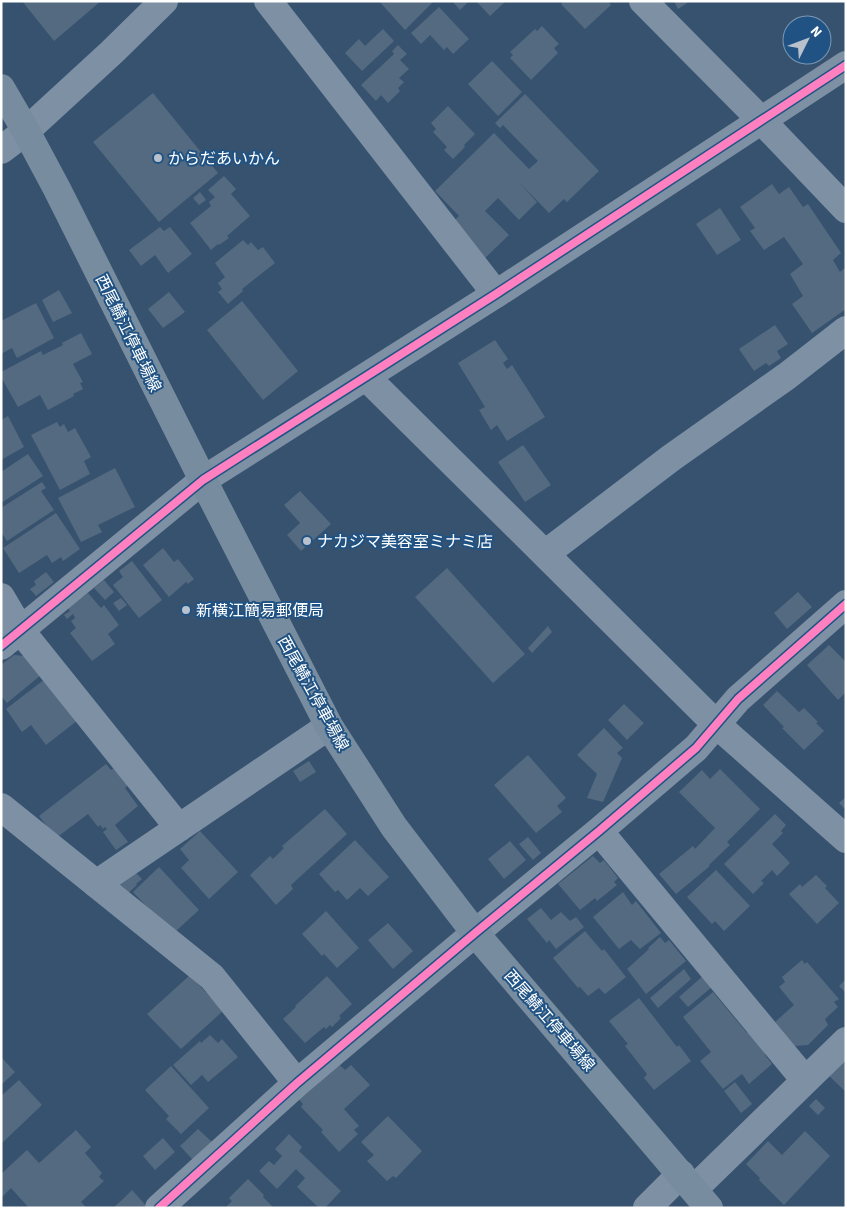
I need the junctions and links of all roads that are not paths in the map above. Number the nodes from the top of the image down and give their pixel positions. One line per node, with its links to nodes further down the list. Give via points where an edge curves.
1 (164, 1): 7 (street)
2 (268, 1): 10 (street)
3 (643, 1): 6 (street)
4 (846, 65): 6 (street)
5 (1, 88): 7 (main road, 西尾鯖江停車場線)
6 (761, 120): 9 (street); 10 (street)
7 (26, 131): 8 (street); 13 (main road, 西尾鯖江停車場線)
8 (1, 150)
9 (846, 209)
10 (496, 294): 12 (street)
11 (846, 330): 14 (street, via 670,458)
12 (366, 377): 13 (street); 14 (street)
13 (202, 480): 17 (street); 19 (main road, 西尾鯖江停車場線)
14 (546, 554): 18 (street)
15 (1, 597): 17 (street)
16 (842, 615): 18 (street, via 738,699)
17 (11, 638): 21 (street)
18 (716, 724): 22 (street, via 696,748); 23 (street)
19 (329, 726): 21 (street); 25 (main road, 西尾鯖江停車場線, via 394,827)
20 (1, 807): 24 (street)
21 (179, 828): 24 (street)
22 (599, 832): 25 (street); 27 (street)
23 (846, 839)
24 (96, 884): 28 (street, via 212,978)
25 (475, 933): 28 (street); 29 (main road, 西尾鯖江停車場線)
26 (846, 1041): 27 (street)
27 (805, 1080): 29 (street)
28 (297, 1083): 30 (street)
29 (695, 1190): 31 (street)
30 (165, 1206)
31 (647, 1208)

